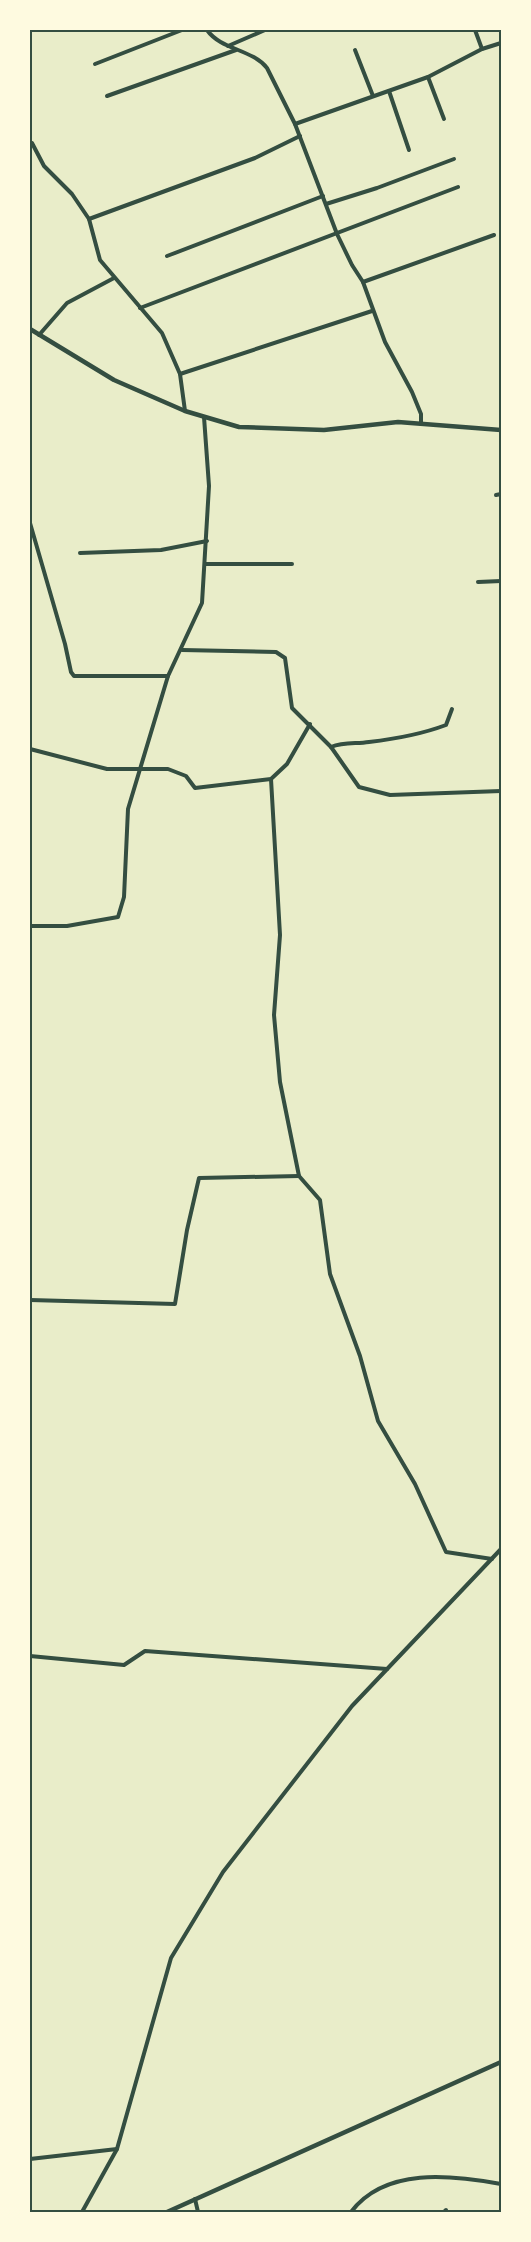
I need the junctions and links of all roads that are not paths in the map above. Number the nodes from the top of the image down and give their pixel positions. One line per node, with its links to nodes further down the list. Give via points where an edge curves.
1 (182, 30): 10 (street)
2 (207, 30): 6 (street, via 212,38)
3 (265, 30): 6 (street)
4 (475, 30): 7 (street)
5 (501, 43): 7 (street)
6 (228, 46): 8 (street)
7 (482, 49): 11 (street)
8 (236, 50): 13 (street); 16 (street, via 262,61)
9 (354, 50): 14 (street)
10 (95, 64)
11 (428, 77): 12 (street); 15 (street)
12 (389, 90): 14 (street); 19 (street)
13 (108, 96)
14 (373, 96): 16 (street)
15 (444, 118)
16 (295, 124): 17 (street)
17 (300, 136): 22 (street); 24 (street, via 255,158)
18 (30, 144): 24 (street, via 44,166 72,194)
19 (409, 150)
20 (454, 159): 23 (street)
21 (458, 187): 25 (street)
22 (322, 196): 23 (street); 27 (street)
23 (326, 204): 25 (street)
24 (89, 219): 28 (street, via 100,260)
25 (337, 234): 29 (street); 30 (street)
26 (494, 235): 29 (street)
27 (167, 256)
28 (114, 278): 30 (street); 33 (street, via 67,303)
29 (363, 282): 31 (street)
30 (140, 308): 34 (street, via 162,333)
31 (372, 311): 34 (street); 37 (street, via 412,392 421,414)
32 (30, 329): 33 (street)
33 (39, 335): 35 (street, via 114,380)
34 (180, 374): 35 (street)
35 (185, 412): 36 (street)
36 (204, 417): 37 (street, via 239,427 324,430 398,422); 40 (street, via 209,486)
37 (421, 424): 38 (street)
38 (501, 430)
39 (30, 523): 47 (street, via 74,676)
40 (207, 540): 41 (street, via 161,550); 42 (street)
41 (80, 553)
42 (205, 564): 43 (street); 46 (street, via 202,603)
43 (292, 564)
44 (501, 581): 45 (street)
45 (478, 582)
46 (182, 650): 47 (street); 49 (street, via 276,652 285,658 292,708)
47 (168, 676): 52 (street)
48 (452, 708): 50 (street, via 446,725 431,731)
49 (310, 724): 50 (street); 53 (street, via 287,764)
50 (331, 747): 54 (street, via 359,786 390,794)
51 (30, 749): 52 (street, via 107,769)
52 (141, 770): 53 (street, via 168,770 186,776 195,788); 55 (street, via 128,809 124,897 118,917 67,926)
53 (272, 780): 56 (street, via 280,935 274,1015 280,1082)
54 (501, 791)
55 (30, 926)
56 (299, 1176): 57 (street, via 199,1178 175,1304); 59 (street, via 320,1200 330,1274 360,1356 378,1421 415,1484 446,1552)
57 (30, 1300)
58 (501, 1549): 59 (street)
59 (492, 1559): 61 (street)
60 (30, 1656): 61 (street, via 124,1665 145,1651)
61 (386, 1669): 63 (street, via 352,1706 223,1872 171,1958)
62 (501, 2062): 66 (street)
63 (118, 2149): 64 (street); 67 (street)
64 (30, 2159)
65 (501, 2184): 70 (street, via 451,2176 417,2178 378,2187)
66 (196, 2199): 68 (street); 69 (street)
67 (82, 2212)
68 (167, 2212)
69 (198, 2212)
70 (351, 2212)

